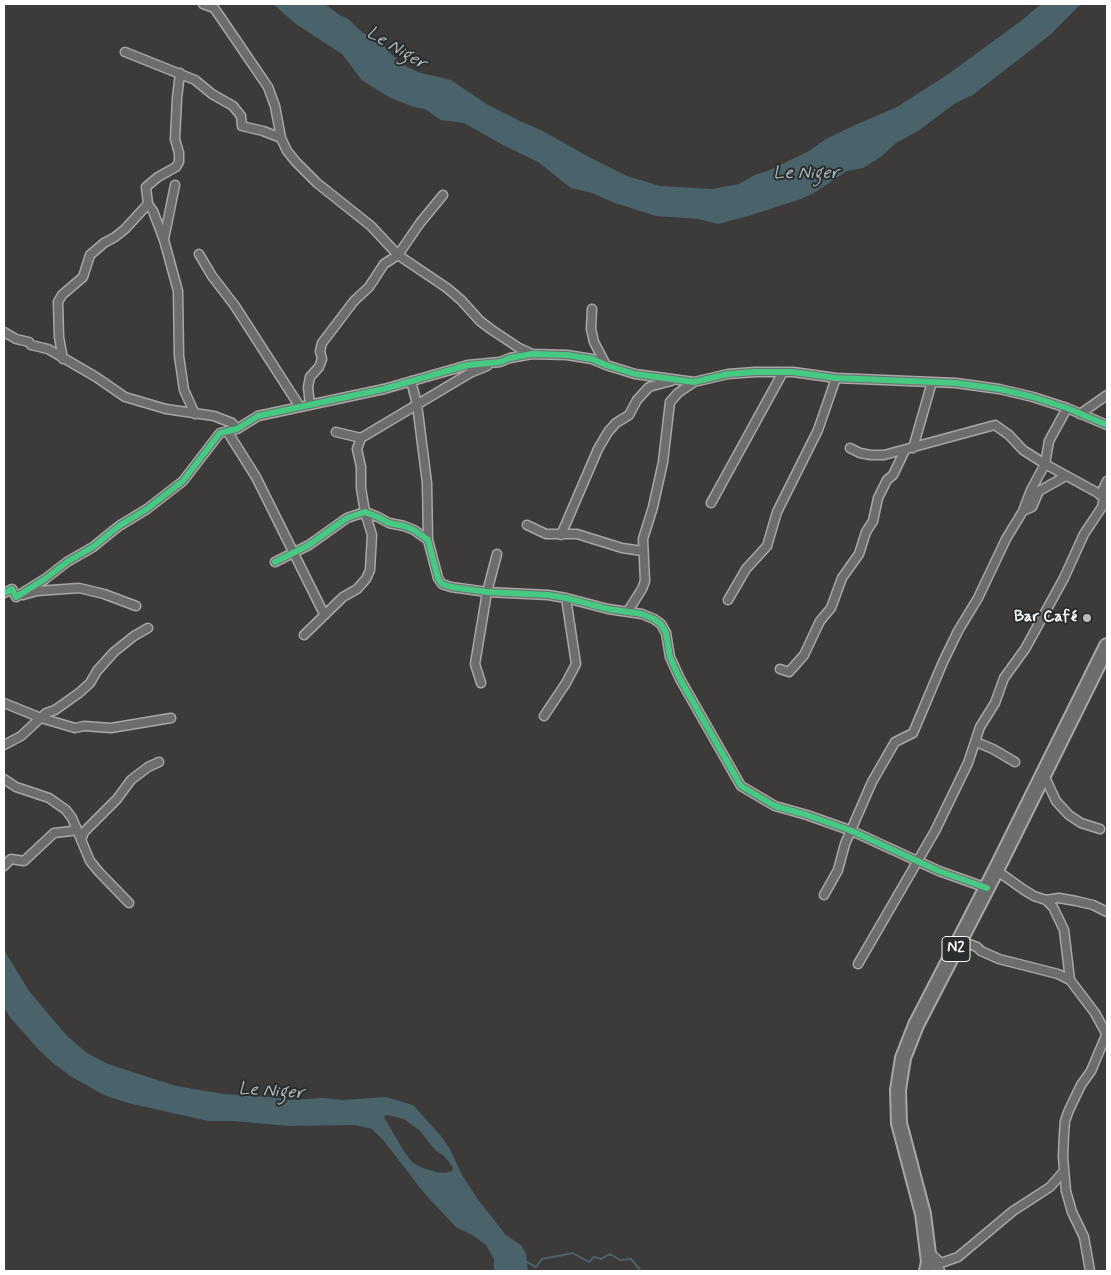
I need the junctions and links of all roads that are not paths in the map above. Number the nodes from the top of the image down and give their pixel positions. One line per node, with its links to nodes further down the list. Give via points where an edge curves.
1 (203, 4): 4 (street, via 214,8 268,88)
2 (125, 52): 3 (street)
3 (180, 73): 4 (street, via 233,106 241,116 242,126); 7 (street, via 175,139 179,162 146,187)
4 (281, 138): 10 (street, via 296,162 371,226)
5 (174, 185): 8 (street)
6 (443, 195): 10 (street)
7 (148, 204): 8 (street); 14 (street, via 115,238 90,255 83,277 58,302)
8 (164, 240): 28 (street, via 178,291 177,339 184,390)
9 (199, 254): 26 (street)
10 (398, 255): 13 (street, via 447,288 492,330); 24 (street, via 384,264 370,287 322,343 322,359 310,377 308,387)
11 (592, 309): 16 (street, via 590,328)
12 (4, 332): 14 (street, via 48,349)
13 (532, 354): 15 (street); 16 (street, via 568,355)
14 (63, 359): 28 (street, via 125,397)
15 (500, 362): 20 (street, via 468,365); 25 (street, via 470,373)
16 (606, 365): 19 (street, via 635,374)
17 (783, 372): 18 (street); 21 (street, via 728,374); 41 (street)
18 (836, 378): 22 (street); 55 (street, via 818,430 777,512 767,546 746,569)
19 (676, 379): 21 (street); 45 (street, via 649,387 628,415 608,432)
20 (411, 381): 24 (street); 25 (street)
21 (694, 382): 47 (street, via 670,402 663,462 654,507 642,539)
22 (932, 382): 27 (street, via 999,389); 36 (street)
23 (1107, 395): 29 (street)
24 (310, 404): 26 (street)
25 (418, 404): 34 (street); 46 (street, via 427,483)
26 (300, 407): 31 (street, via 258,416)
27 (1067, 408): 29 (street); 37 (street, via 1049,441)
28 (195, 414): 31 (street, via 214,416 232,423)
29 (1080, 414): 30 (street)
30 (1107, 426)
31 (237, 429): 32 (street)
32 (227, 431): 48 (street, via 256,477); 53 (street, via 220,433 183,481 161,500)
33 (336, 432): 34 (street)
34 (361, 438): 43 (street, via 357,449)
35 (850, 448): 36 (street, via 871,455)
36 (909, 449): 37 (street, via 995,426); 62 (street, via 887,480 859,554 842,578 831,608 820,622 804,655 789,672)
37 (1045, 464): 38 (street); 42 (street)
38 (1066, 476): 40 (street); 42 (street, via 1039,491 1032,507)
39 (1107, 481): 40 (street)
40 (1104, 497): 68 (street, via 1102,507 1084,534 1025,649 1004,678)
41 (710, 502)
42 (1023, 511): 76 (street, via 958,631 913,733 895,742 872,782)
43 (365, 512): 46 (street, via 414,530); 48 (street, via 347,518); 58 (street, via 372,535 370,570 358,589)
44 (527, 525): 45 (street, via 546,534)
45 (561, 535): 47 (street, via 577,534)
46 (428, 540): 51 (street, via 442,584)
47 (642, 551): 57 (street, via 645,580)
48 (294, 552): 50 (street); 58 (street)
49 (497, 554): 51 (street)
50 (274, 562)
51 (487, 592): 54 (street); 63 (street, via 475,664)
52 (4, 594): 53 (street, via 12,589)
53 (16, 597): 56 (street, via 37,591 80,588)
54 (566, 598): 57 (street, via 608,609); 65 (street, via 576,664)
55 (728, 600)
56 (136, 606)
57 (628, 610): 76 (street, via 661,624 680,679 741,786 775,806)
58 (324, 614): 60 (street)
59 (148, 628): 66 (street, via 114,652 79,693)
60 (304, 634)
61 (1107, 646): 72 (highway, N2)
62 (780, 669)
63 (481, 683)
64 (4, 703): 66 (street)
65 (544, 716)
66 (41, 718): 67 (street, via 75,728 111,728); 69 (street, via 21,736)
67 (171, 718)
68 (976, 742): 71 (street); 78 (street)
69 (4, 745)
70 (159, 762): 77 (street, via 130,780 117,799 84,832)
71 (1015, 762)
72 (1044, 774): 75 (street, via 1056,801 1069,815); 80 (highway, N2)
73 (4, 779): 74 (street, via 49,798 66,810)
74 (76, 827): 77 (street); 79 (street, via 72,832 54,833 24,861 11,859)
75 (1100, 829)
76 (852, 831): 78 (street); 82 (street, via 838,870)
77 (81, 840): 84 (street, via 90,861)
78 (918, 861): 81 (street); 87 (street)
79 (4, 866)
80 (996, 870): 81 (highway, N2); 83 (street, via 1024,890)
81 (987, 888): 86 (highway, N2)
82 (824, 895)
83 (1046, 900): 85 (street, via 1076,901); 88 (street, via 1064,930)
84 (129, 903)
85 (1107, 912)
86 (957, 947): 88 (street, via 969,944 999,959); 91 (highway, N2, via 916,1025 903,1058 898,1090 899,1123)
87 (858, 964)
88 (1070, 980): 89 (street)
89 (1107, 1034): 90 (street, via 1092,1071 1081,1085 1065,1121)
90 (1064, 1171): 91 (street, via 1050,1186 1013,1211 958,1257 942,1263); 94 (street, via 1066,1191 1086,1246)
91 (931, 1255): 92 (highway, N2); 93 (street)
92 (927, 1271)
93 (940, 1271)
94 (1090, 1271)

